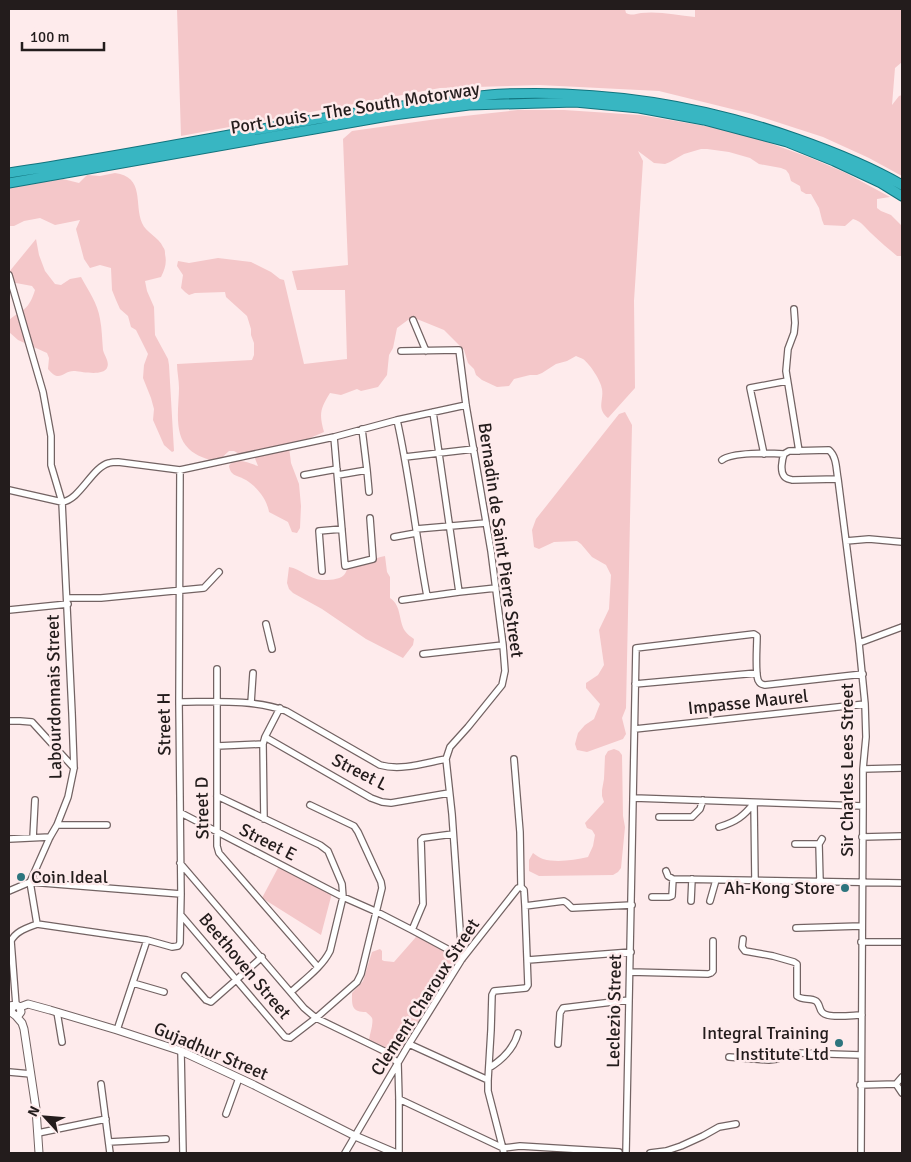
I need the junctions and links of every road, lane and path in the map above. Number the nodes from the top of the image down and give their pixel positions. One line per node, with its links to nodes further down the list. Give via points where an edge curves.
1 (9, 173): 3 (highway, Port Louis – The South Motorway, via 391,107 503,94 566,94 638,99 762,126 836,152)
2 (9, 183): 4 (highway, Port Louis – The South Motorway, via 470,104 575,102 639,108 704,120 787,142 834,160)
3 (902, 185)
4 (902, 196)
5 (9, 275): 30 (street, Labourdonnais Street, via 43,392 51,436 51,465)
6 (794, 309): 10 (street)
7 (413, 320): 8 (street)
8 (426, 351): 9 (street); 11 (street, Bernadin de Saint Pierre Street, via 459,350)
9 (401, 352)
10 (787, 381): 17 (street); 19 (street, via 750,388)
11 (466, 405): 12 (street); 16 (street, Bernadin de Saint Pierre Street)
12 (433, 412): 13 (street); 18 (street)
13 (397, 420): 14 (street); 21 (street)
14 (362, 429): 15 (street); 24 (street)
15 (334, 437): 23 (street); 25 (street)
16 (474, 449): 18 (street); 32 (street, Bernadin de Saint Pierre Street)
17 (799, 451): 20 (street, Sir Charles Lees Street); 27 (street, Sir Charles Lees Street, via 829,450 835,458)
18 (439, 453): 21 (street); 33 (street)
19 (764, 454): 20 (street, Sir Charles Lees Street); 22 (street, Sir Charles Lees Street, via 730,456)
20 (784, 454): 27 (street, via 783,472 787,478)
21 (405, 457): 35 (street)
22 (722, 460)
23 (180, 470): 30 (street, via 109,462 100,467 73,497); 42 (street, Street H)
24 (366, 470): 25 (street); 29 (street)
25 (337, 472): 26 (street); 34 (street)
26 (304, 475)
27 (838, 479): 37 (street, Sir Charles Lees Street)
28 (9, 490): 30 (street)
29 (369, 492)
30 (62, 502): 46 (street, Labourdonnais Street)
31 (370, 518): 34 (street, via 373,559 345,566)
32 (486, 523): 33 (street); 41 (street, Bernadin de Saint Pierre Street)
33 (450, 526): 35 (street); 43 (street)
34 (342, 529): 40 (street, via 319,532)
35 (416, 531): 36 (street); 44 (street)
36 (394, 537)
37 (846, 541): 38 (street); 50 (street, Sir Charles Lees Street)
38 (902, 542)
39 (219, 572): 42 (street, via 204,588)
40 (322, 572)
41 (496, 588): 43 (street); 51 (street, Bernadin de Saint Pierre Street)
42 (179, 590): 46 (street); 59 (street, Street H)
43 (459, 592): 44 (street)
44 (427, 596): 45 (street)
45 (402, 600)
46 (68, 601): 47 (street); 71 (street, Labourdonnais Street)
47 (9, 610)
48 (266, 624): 52 (street)
49 (902, 627): 50 (street)
50 (859, 644): 57 (street, Sir Charles Lees Street)
51 (503, 645): 53 (street); 69 (street, Bernadin de Saint Pierre Street, via 505,671 502,685 450,747)
52 (272, 649)
53 (423, 654)
54 (217, 669): 60 (street, Street D)
55 (253, 673): 61 (street)
56 (757, 673): 57 (street, via 758,681 765,685); 58 (street); 58 (street, Leclezio Street, via 757,636 754,634 636,648)
57 (863, 674): 62 (street, Sir Charles Lees Street)
58 (635, 684): 65 (street, Leclezio Street)
59 (179, 702): 60 (street); 82 (street, Street H)
60 (217, 702): 61 (street); 68 (street, Street D)
61 (251, 703): 63 (street)
62 (865, 704): 65 (street, Impasse Maurel); 73 (street, Sir Charles Lees Street)
63 (280, 708): 66 (street); 69 (street, via 380,765 399,767)
64 (9, 722): 71 (street, via 32,722)
65 (635, 729): 76 (street, Leclezio Street)
66 (265, 737): 67 (street); 74 (street, Street L, via 382,802)
67 (263, 744): 68 (street); 84 (street)
68 (217, 746): 75 (street, Street D)
69 (446, 759): 74 (street)
70 (514, 759): 106 (street)
71 (74, 768): 85 (street, Labourdonnais Street, via 68,797)
72 (902, 768): 73 (street)
73 (863, 769): 81 (street, Sir Charles Lees Street)
74 (449, 793): 89 (street)
75 (217, 796): 84 (street); 88 (street, Street D)
76 (634, 798): 78 (street); 113 (street, Leclezio Street)
77 (35, 800): 92 (street)
78 (703, 800): 79 (street); 83 (street, via 692,817)
79 (754, 802): 81 (street); 87 (street, via 734,822); 101 (street)
80 (310, 805): 115 (street, via 354,826 358,832 381,882)
81 (863, 806): 91 (street, Sir Charles Lees Street)
82 (181, 814): 88 (street, Street E); 96 (street, Street H)
83 (659, 817)
84 (264, 819): 109 (street, via 328,851 342,884)
85 (57, 825): 86 (street); 93 (street, Labourdonnais Street)
86 (107, 825)
87 (719, 827)
88 (217, 833): 109 (street, Street E); 130 (street, Street D, via 219,853)
89 (453, 834): 120 (street, via 421,840 423,904); 128 (street)
90 (902, 836): 91 (street)
91 (862, 837): 104 (street, Sir Charles Lees Street)
92 (32, 838): 93 (street); 94 (street)
93 (50, 838): 102 (street, Labourdonnais Street)
94 (9, 839)
95 (795, 844): 103 (street, via 821,842)
96 (180, 863): 108 (street, Street H); 127 (street)
97 (666, 871): 98 (street)
98 (673, 879): 99 (street); 110 (street, via 672,896)
99 (692, 879): 100 (street); 111 (street)
100 (716, 880): 101 (street); 112 (street)
101 (755, 881): 103 (street)
102 (30, 882): 107 (street); 108 (street); 117 (street)
103 (820, 882): 104 (street)
104 (862, 882): 105 (street); 118 (street, Sir Charles Lees Street)
105 (902, 883)
106 (521, 887): 114 (street); 128 (street, Clement Charoux Street)
107 (9, 891)
108 (181, 894): 116 (street, Street H)
109 (343, 897): 115 (street, Street E); 130 (street, via 330,951)
110 (652, 897)
111 (691, 901)
112 (710, 901)
113 (632, 905): 114 (street, via 572,908 564,901); 126 (street, Leclezio Street)
114 (525, 906): 129 (street)
115 (377, 912): 120 (street, Street E); 141 (street, via 357,982)
116 (181, 915): 122 (street, Street H, via 178,946); 133 (street, Beethoven Street)
117 (37, 924): 122 (street); 138 (street, via 18,933 12,941)
118 (861, 926): 119 (street); 124 (street, Sir Charles Lees Street)
119 (796, 928)
120 (412, 930): 128 (street, Street E)
121 (742, 939): 140 (street, via 745,950 797,964 797,996 816,1001 824,1014)
122 (147, 940): 134 (street)
123 (713, 941): 131 (street, via 711,973)
124 (862, 942): 125 (street); 140 (street, Sir Charles Lees Street)
125 (902, 942)
126 (630, 952): 129 (street); 131 (street, Leclezio Street)
127 (262, 957): 133 (street); 136 (street)
128 (462, 959): 145 (street, Clement Charoux Street)
129 (528, 960): 151 (street, via 526,988 494,991 492,995)
130 (318, 967): 136 (street)
131 (630, 972): 137 (street, Leclezio Street)
132 (185, 976): 133 (street, via 209,1002)
133 (236, 980): 141 (street, Beethoven Street, via 285,1037 290,1038)
134 (133, 982): 135 (street); 142 (street)
135 (164, 992)
136 (291, 992): 141 (street)
137 (629, 1000): 146 (street, via 563,1008); 175 (street, Leclezio Street)
138 (14, 1009): 139 (street, Gujadhur Street, via 28,1004); 153 (street, via 24,1029)
139 (57, 1012): 142 (street, Gujadhur Street); 144 (street)
140 (862, 1015): 148 (street, Sir Charles Lees Street)
141 (316, 1018): 150 (street, via 384,1051)
142 (116, 1030): 147 (street, Gujadhur Street)
143 (518, 1033): 151 (street, via 512,1047)
144 (62, 1042)
145 (409, 1044): 150 (street, Clement Charoux Street); 156 (street)
146 (558, 1044)
147 (181, 1051): 155 (street, Gujadhur Street); 172 (street)
148 (861, 1055): 149 (street, via 790,1053 777,1060); 159 (street, Sir Charles Lees Street)
149 (729, 1057)
150 (398, 1063): 161 (street); 166 (street, Clement Charoux Street)
151 (489, 1068): 156 (street)
152 (9, 1072): 153 (street)
153 (31, 1074): 165 (street)
154 (902, 1077): 158 (street)
155 (239, 1078): 162 (street); 166 (street, Gujadhur Street)
156 (488, 1080): 169 (street)
157 (101, 1084): 163 (street)
158 (896, 1084): 159 (street); 160 (street)
159 (860, 1085): 177 (street, Sir Charles Lees Street)
160 (902, 1092)
161 (400, 1099): 169 (street); 174 (street)
162 (226, 1114)
163 (106, 1119): 165 (street); 168 (street)
164 (736, 1124): 176 (street, via 719,1127 681,1146)
165 (38, 1133): 170 (street)
166 (355, 1136): 173 (street, Clement Charoux Street); 174 (street, Gujadhur Street)
167 (166, 1139): 168 (street)
168 (109, 1142): 171 (street)
169 (503, 1150): 175 (street, via 520,1146)
170 (39, 1153)
171 (110, 1153)
172 (183, 1153)
173 (345, 1153)
174 (397, 1153)
175 (623, 1153)
176 (650, 1153)
177 (861, 1153): 178 (street)
178 (868, 1153)

